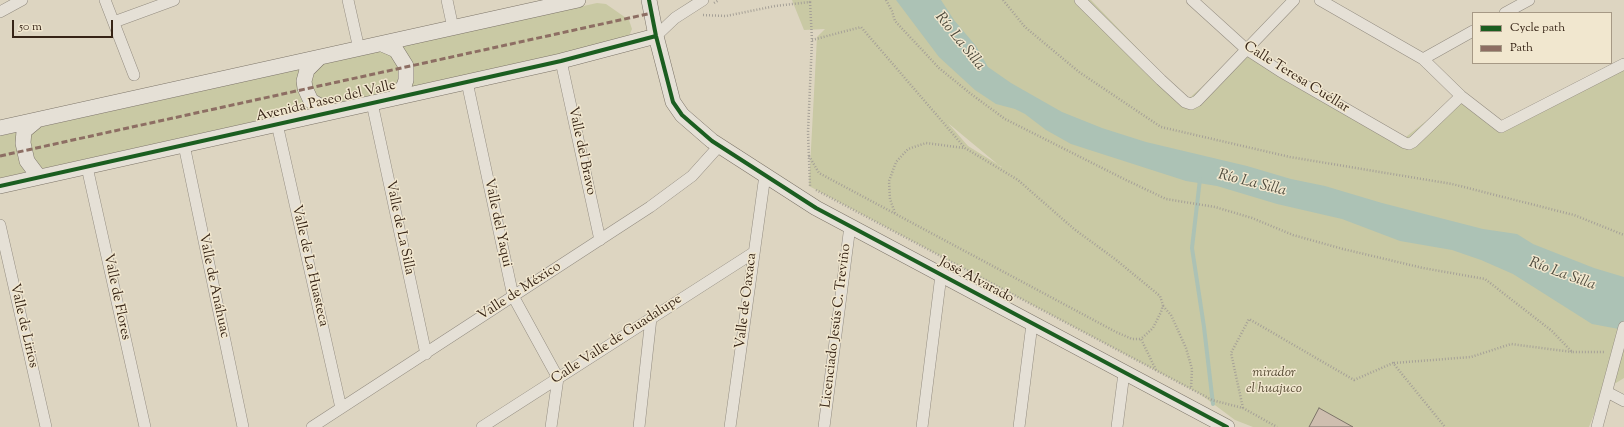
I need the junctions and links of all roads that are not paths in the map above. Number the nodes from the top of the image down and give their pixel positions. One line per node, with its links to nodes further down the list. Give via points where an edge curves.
1 (22, 0): 15 (street)
2 (105, 0): 17 (street)
3 (174, 0): 17 (street)
4 (348, 0): 22 (street)
5 (447, 0): 18 (street)
6 (578, 0): 14 (street)
7 (649, 0): 20 (street, José Alvarado)
8 (703, 0): 20 (street, via 675,18)
9 (1080, 0): 23 (street, via 1161,80 1185,102 1191,104 1197,101)
10 (1192, 0): 23 (street, Calle Teresa Cuéllar)
11 (1294, 0): 23 (street)
12 (1320, 0): 25 (street)
13 (1529, 0): 16 (street)
14 (548, 3): 18 (street)
15 (0, 12)
16 (1507, 12)
17 (114, 22): 28 (street)
18 (453, 28): 21 (street)
19 (1472, 32): 25 (street)
20 (656, 36): 26 (street, Avenida Paseo del Valle); 38 (street, José Alvarado, via 676,108 692,126)
21 (382, 44): 22 (street); 31 (street, via 396,50 406,66 406,80)
22 (358, 49): 24 (street)
23 (1246, 49): 30 (street, Calle Teresa Cuéllar, via 1362,119 1409,144)
24 (319, 58): 33 (street, via 307,70 305,88 311,101); 34 (street)
25 (1423, 59): 30 (street)
26 (561, 61): 29 (street, Avenida Paseo del Valle); 45 (street, Valle del Bravo)
27 (1624, 64): 30 (street, via 1503,127)
28 (134, 75)
29 (467, 82): 31 (street, Avenida Paseo del Valle); 48 (street, Valle del Yaqui)
30 (1461, 96)
31 (394, 98): 32 (street, Avenida Paseo del Valle)
32 (372, 103): 33 (street, Avenida Paseo del Valle); 52 (street, Valle de La Silla)
33 (331, 112): 35 (street, Avenida Paseo del Valle)
34 (36, 120): 36 (street); 41 (street, via 24,131 23,143 27,161)
35 (277, 124): 37 (street, Avenida Paseo del Valle); 57 (street, Valle de La Huasteca)
36 (0, 128)
37 (184, 145): 39 (street, Avenida Paseo del Valle); 61 (street, Valle de Anáhuac)
38 (719, 146): 40 (street, José Alvarado); 45 (street, Valle de México, via 692,176)
39 (87, 167): 41 (street, Avenida Paseo del Valle); 60 (street, Valle de Flores)
40 (765, 175): 44 (street, José Alvarado, via 816,208); 46 (street, Valle de Oaxaca)
41 (39, 177): 42 (street, Avenida Paseo del Valle)
42 (0, 186)
43 (0, 225): 59 (street, Valle de Lirios)
44 (850, 226): 47 (street, José Alvarado); 67 (street, Licenciado Jesús C. Treviño)
45 (600, 240): 48 (street, Valle de México)
46 (753, 253): 49 (street, Calle Valle de Guadalupe); 66 (street, Valle de Oaxaca)
47 (941, 275): 50 (street, José Alvarado); 68 (street)
48 (513, 296): 52 (street, Valle de México); 54 (street, Valle del Yaqui)
49 (651, 318): 54 (street, Calle Valle de Guadalupe); 65 (street)
50 (1032, 324): 53 (street, José Alvarado); 69 (street)
51 (1623, 328): 55 (street)
52 (426, 354): 57 (street, Valle de México)
53 (1124, 373): 58 (street, José Alvarado); 70 (street)
54 (558, 378): 63 (street, Calle Valle de Guadalupe); 64 (street)
55 (1607, 392): 56 (street); 72 (street)
56 (1624, 401)
57 (341, 408): 62 (street, Valle de México)
58 (1212, 423): 71 (street, José Alvarado)
59 (46, 427)
60 (145, 427)
61 (243, 427)
62 (312, 427)
63 (482, 427)
64 (552, 427)
65 (639, 427)
66 (730, 427)
67 (824, 427)
68 (922, 427)
69 (1019, 427)
70 (1117, 427)
71 (1227, 427)
72 (1597, 427)

